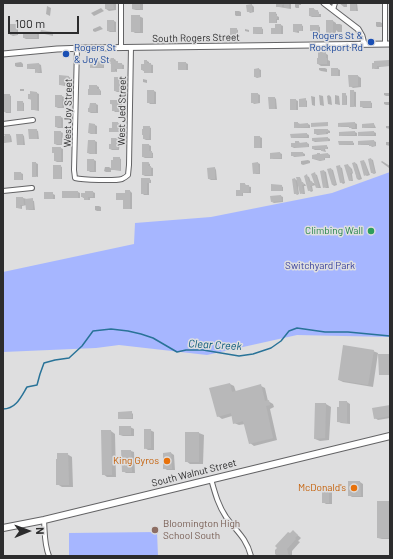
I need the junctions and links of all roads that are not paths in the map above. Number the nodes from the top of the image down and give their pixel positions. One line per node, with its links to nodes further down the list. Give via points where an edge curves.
1 (121, 3): 9 (street)
2 (324, 3): 5 (street)
3 (335, 3): 5 (street)
4 (384, 3): 7 (street)
5 (333, 10): 6 (street, via 358,29)
6 (364, 44): 7 (street, South Rogers Street); 10 (street, South Rogers Street)
7 (387, 44)
8 (77, 48): 9 (street, South Rogers Street); 11 (street, South Rogers Street); 14 (street, West Joy Street)
9 (121, 48): 10 (street, South Rogers Street)
10 (131, 48): 14 (street, West Jed Street, via 128,175 113,180)
11 (3, 54)
12 (33, 120): 13 (street)
13 (3, 124)
14 (75, 178)
15 (32, 188): 16 (street)
16 (3, 191)
17 (390, 436): 18 (main road, South Walnut Street)
18 (211, 479): 19 (main road, South Walnut Street); 22 (street, via 218,504 248,545)
19 (44, 520): 20 (main road, South Walnut Street); 21 (street)
20 (3, 528)
21 (48, 556)
22 (251, 556)

